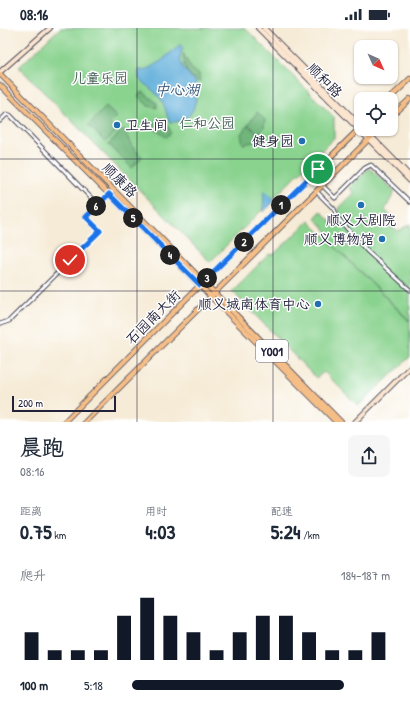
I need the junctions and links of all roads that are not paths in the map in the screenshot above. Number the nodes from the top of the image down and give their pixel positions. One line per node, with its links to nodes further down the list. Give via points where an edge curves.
1 (50, 28): 4 (main road)
2 (258, 28): 11 (main road, 顺和路)
3 (264, 28): 12 (main road, 顺和路)
4 (0, 73): 18 (main road, 顺康路 / Y001)
5 (410, 79): 7 (main road)
6 (0, 85): 20 (main road, 顺康路)
7 (396, 92)
8 (410, 99): 9 (main road)
9 (398, 110)
10 (0, 121): 24 (street, via 7,114 10,115)
11 (354, 121)
12 (354, 121)
13 (354, 135): 25 (main road, 石园南大街)
14 (370, 138): 15 (main road, 顺和路); 16 (main road, 顺和路); 17 (main road, 石园南大街)
15 (410, 176)
16 (410, 181)
17 (322, 185): 19 (main road, 石园南大街); 21 (street)
18 (114, 190): 20 (street); 25 (main road, 顺康路 / Y001)
19 (316, 191): 23 (street); 27 (main road, 石园南大街)
20 (109, 194): 24 (street); 25 (main road, 顺康路)
21 (335, 198): 22 (street, via 371,165); 23 (street)
22 (410, 202)
23 (329, 204): 26 (street, via 368,252)
24 (98, 205): 28 (street, via 86,217 100,231 9,320)
25 (202, 283): 27 (main road, 顺康路 / Y001); 30 (main road, 石园南大街)
26 (410, 290)
27 (213, 295): 31 (main road, 石园南大街); 32 (main road, 顺康路); 33 (main road, 顺康路 / Y001)
28 (0, 324)
29 (410, 367): 34 (main road)
30 (64, 422)
31 (85, 422)
32 (336, 422)
33 (341, 422)
34 (355, 422)

